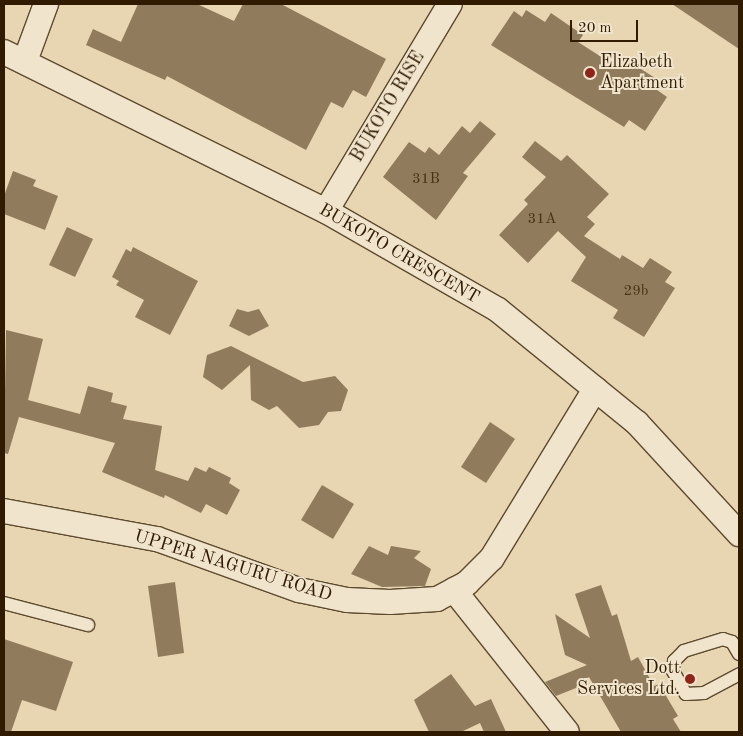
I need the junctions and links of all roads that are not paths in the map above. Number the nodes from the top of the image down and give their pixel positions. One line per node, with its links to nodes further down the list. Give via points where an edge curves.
1 (46, 4): 3 (street)
2 (450, 4): 4 (street, BUKOTO RISE)
3 (14, 56): 4 (street, BUKOTO CRESCENT)
4 (326, 211): 5 (street, BUKOTO CRESCENT, via 498,310)
5 (595, 389): 7 (street, BUKOTO CRESCENT, via 637,423); 8 (street, UPPER NAGURU ROAD, via 492,558 468,584)
6 (4, 510): 8 (street, UPPER NAGURU ROAD, via 157,539 299,590 347,600 437,599)
7 (739, 534)
8 (454, 590): 13 (street)
9 (4, 602): 10 (lane)
10 (88, 625)
11 (739, 654): 12 (lane, via 732,642 723,639 684,651 674,660 673,671 686,694 704,693)
12 (739, 674)
13 (567, 732)

